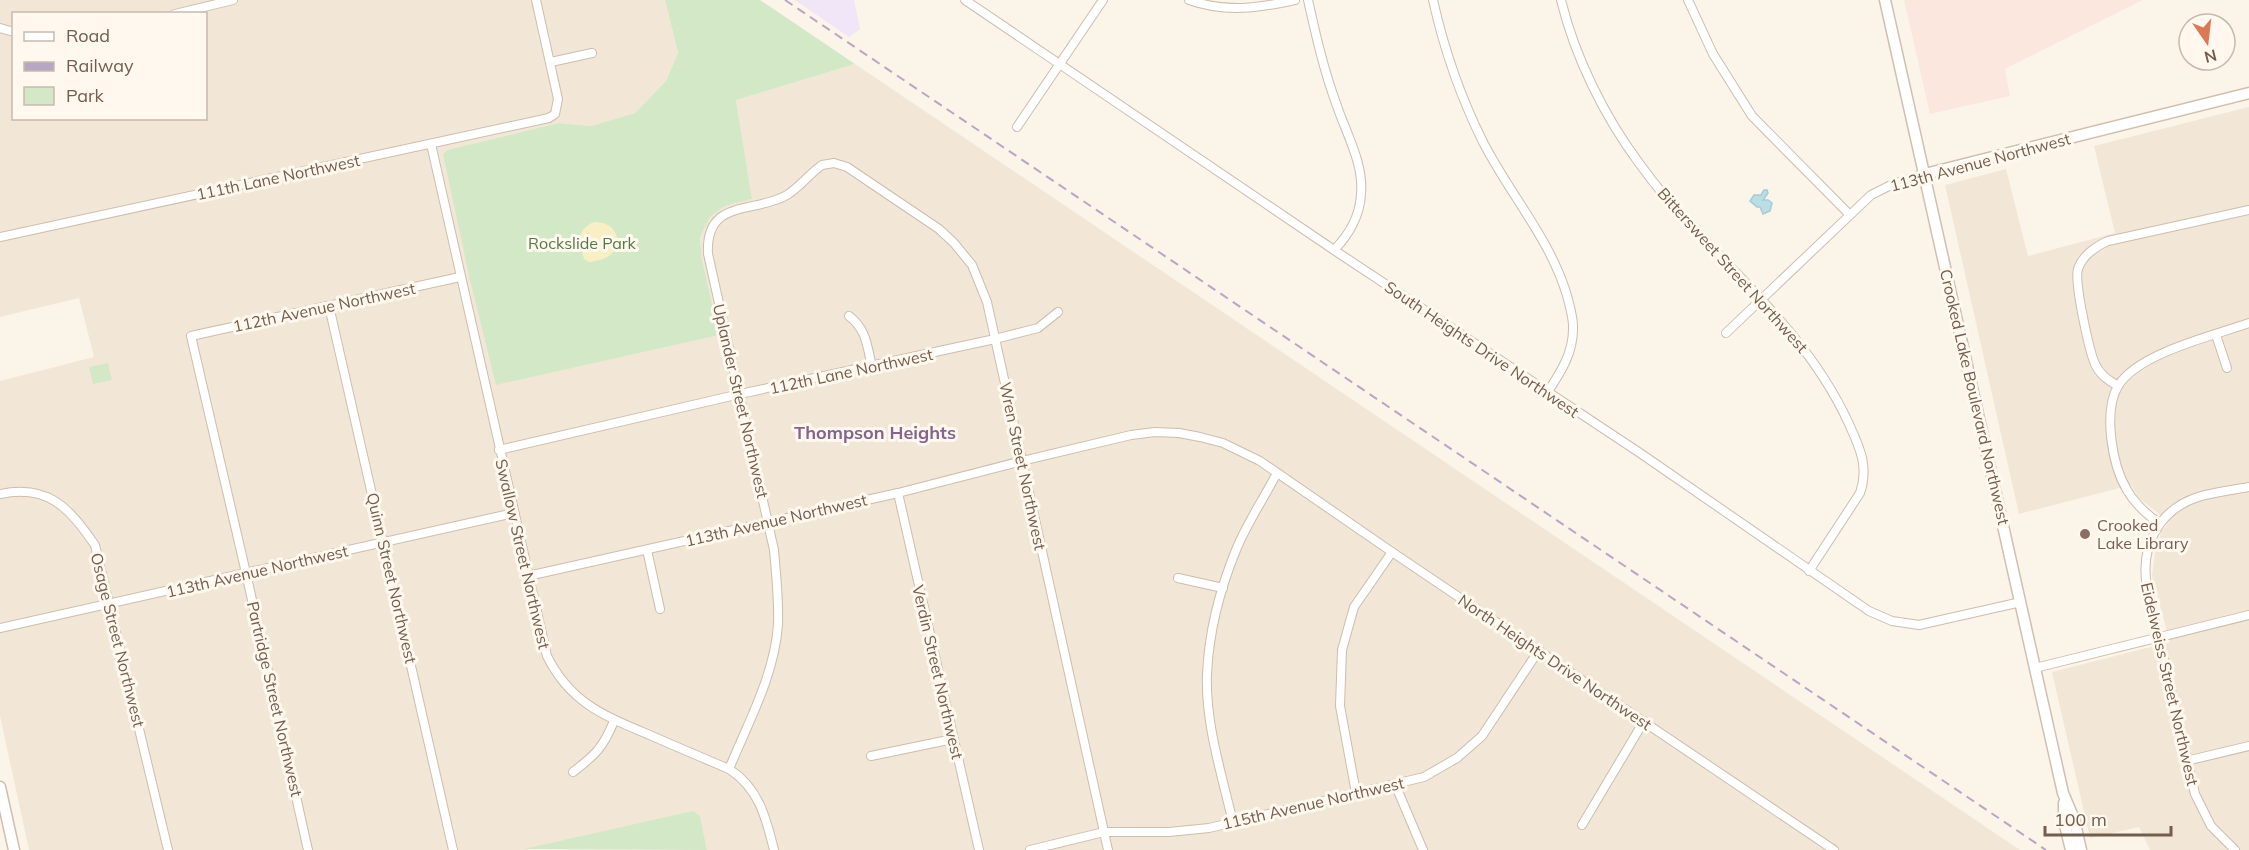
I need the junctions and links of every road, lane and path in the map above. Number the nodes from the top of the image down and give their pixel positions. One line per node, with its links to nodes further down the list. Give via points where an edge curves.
1 (233, 0): 12 (street)
2 (536, 0): 14 (street)
3 (965, 0): 15 (street, South Heights Drive Northwest)
4 (1103, 0): 15 (street)
5 (1190, 0): 6 (street, via 1243,9)
6 (1295, 0)
7 (1308, 0): 24 (street, via 1322,62 1354,153 1362,192 1358,213)
8 (1433, 0): 38 (street, via 1465,104 1509,187 1551,253 1567,296 1574,323 1572,348)
9 (1561, 0): 26 (street, Bittersweet Street Northwest, via 1592,82 1637,160 1668,201)
10 (1688, 0): 22 (street, via 1713,54 1752,116)
11 (1885, 0): 20 (street, Crooked Lake Boulevard Northwest)
12 (183, 12)
13 (592, 53): 14 (street)
14 (551, 62): 18 (street, 111th Lane Northwest, via 558,99 555,114)
15 (1060, 64): 17 (street); 24 (street, South Heights Drive Northwest)
16 (2249, 93): 20 (street, 113th Avenue Northwest)
17 (1017, 128)
18 (431, 144): 23 (street, 111th Lane Northwest); 25 (street, Swallow Street Northwest)
19 (822, 165): 34 (street, Wren Street Northwest, via 847,167 954,243 972,265 987,302); 39 (street, Uplander Street Northwest, via 785,196 726,213 710,232 708,254)
20 (1925, 174): 22 (street, 113th Avenue Northwest, via 1880,190); 57 (street, Crooked Lake Boulevard Northwest)
21 (2249, 210): 37 (street, via 2108,241 2090,253 2078,269 2077,284 2095,364 2104,378)
22 (1850, 214): 26 (street, 113th Avenue Northwest)
23 (0, 237)
24 (1334, 250): 38 (street, South Heights Drive Northwest)
25 (460, 277): 27 (street, 112th Avenue Northwest); 40 (street, Swallow Street Northwest)
26 (1761, 299): 31 (street, 113th Avenue Northwest); 52 (street, Bittersweet Street Northwest, via 1802,345 1822,375 1863,456 1864,481 1860,493)
27 (329, 306): 33 (street, 112th Avenue Northwest); 49 (street, Quinn Street Northwest)
28 (1058, 312): 34 (street, 112th Lane Northwest, via 1038,328)
29 (849, 316): 35 (street, via 864,334)
30 (2249, 323): 32 (street)
31 (1726, 333)
32 (2216, 335): 36 (street); 37 (street, via 2151,359 2131,370)
33 (191, 339): 53 (street, Partridge Street Northwest)
34 (995, 339): 35 (street, 112th Lane Northwest); 41 (street, Wren Street Northwest)
35 (872, 367): 39 (street, 112th Lane Northwest)
36 (2228, 368)
37 (2118, 386): 48 (street, via 2110,421 2121,480 2140,508)
38 (1547, 393): 52 (street, South Heights Drive Northwest)
39 (740, 394): 40 (street, 112th Lane Northwest); 47 (street, Uplander Street Northwest)
40 (500, 450): 46 (street, Swallow Street Northwest)
41 (1022, 461): 42 (street, 113th Avenue Northwest, via 1131,435 1179,433 1223,443); 44 (street, 113th Avenue Northwest); 79 (street, Wren Street Northwest)
42 (1277, 473): 51 (street, North Heights Drive Northwest); 56 (street, via 1237,548)
43 (2249, 488): 48 (street, via 2196,498)
44 (898, 493): 47 (street, 113th Avenue Northwest); 67 (street, Verdin Street Northwest)
45 (0, 494): 58 (street, Osage Street Northwest, via 20,490 41,493 80,523 95,545)
46 (514, 513): 49 (street, 113th Avenue Northwest); 54 (street, Swallow Street Northwest)
47 (768, 521): 50 (street, 113th Avenue Northwest); 71 (street, Uplander Street Northwest, via 778,587 777,626 765,681)
48 (2159, 523): 62 (street, Eidelweiss Street Northwest, via 2144,563)
49 (384, 543): 53 (street, 113th Avenue Northwest); 83 (street, Quinn Street Northwest)
50 (647, 549): 54 (street, 113th Avenue Northwest); 59 (street)
51 (1392, 552): 63 (street, North Heights Drive Northwest); 75 (street, via 1354,607 1342,650 1340,706)
52 (1809, 572): 57 (street, South Heights Drive Northwest, via 1882,618 1906,624 1932,623)
53 (246, 573): 58 (street, 113th Avenue Northwest); 82 (street, Partridge Street Northwest)
54 (528, 576): 65 (street, Swallow Street Northwest, via 541,636 556,675 578,698)
55 (1178, 578): 56 (street)
56 (1223, 588): 77 (street, via 1215,610 1207,675 1211,722)
57 (2021, 602): 64 (street, Crooked Lake Boulevard Northwest)
58 (110, 604): 61 (street, 113th Avenue Northwest); 81 (street, Osage Street Northwest)
59 (660, 609)
60 (2249, 615): 62 (street)
61 (0, 628)
62 (2159, 638): 64 (street); 70 (street, Eidelweiss Street Northwest)
63 (1539, 650): 66 (street, North Heights Drive Northwest); 73 (street, 115th Avenue Northwest, via 1482,736 1457,758 1424,777)
64 (2036, 668): 76 (street, Crooked Lake Boulevard Northwest)
65 (614, 721): 71 (street, Swallow Street Northwest); 72 (street, via 598,751)
66 (1644, 721): 78 (street); 89 (street, North Heights Drive Northwest)
67 (953, 739): 69 (street); 85 (street, Verdin Street Northwest)
68 (2249, 746): 70 (street)
69 (871, 756)
70 (2186, 761): 92 (street, Eidelweiss Street Northwest, via 2201,810)
71 (729, 769): 84 (street, Swallow Street Northwest, via 743,778 758,799)
72 (573, 772)
73 (1395, 784): 75 (street, 115th Avenue Northwest); 88 (street)
74 (0, 787): 80 (street)
75 (1356, 793): 77 (street, 115th Avenue Northwest)
76 (2064, 793): 90 (street, Crooked Lake Boulevard Northwest, via 2064,820); 91 (street, Crooked Lake Boulevard Northwest)
77 (1233, 823): 79 (street, 115th Avenue Northwest, via 1187,831)
78 (1582, 825)
79 (1104, 832): 86 (street, 115th Avenue Northwest); 87 (street, Wren Street Northwest)
80 (14, 850)
81 (168, 850)
82 (308, 850)
83 (453, 850)
84 (774, 850)
85 (979, 850)
86 (1030, 850)
87 (1108, 850)
88 (1423, 850)
89 (1834, 850)
90 (2071, 850)
91 (2081, 850)
92 (2235, 850)

